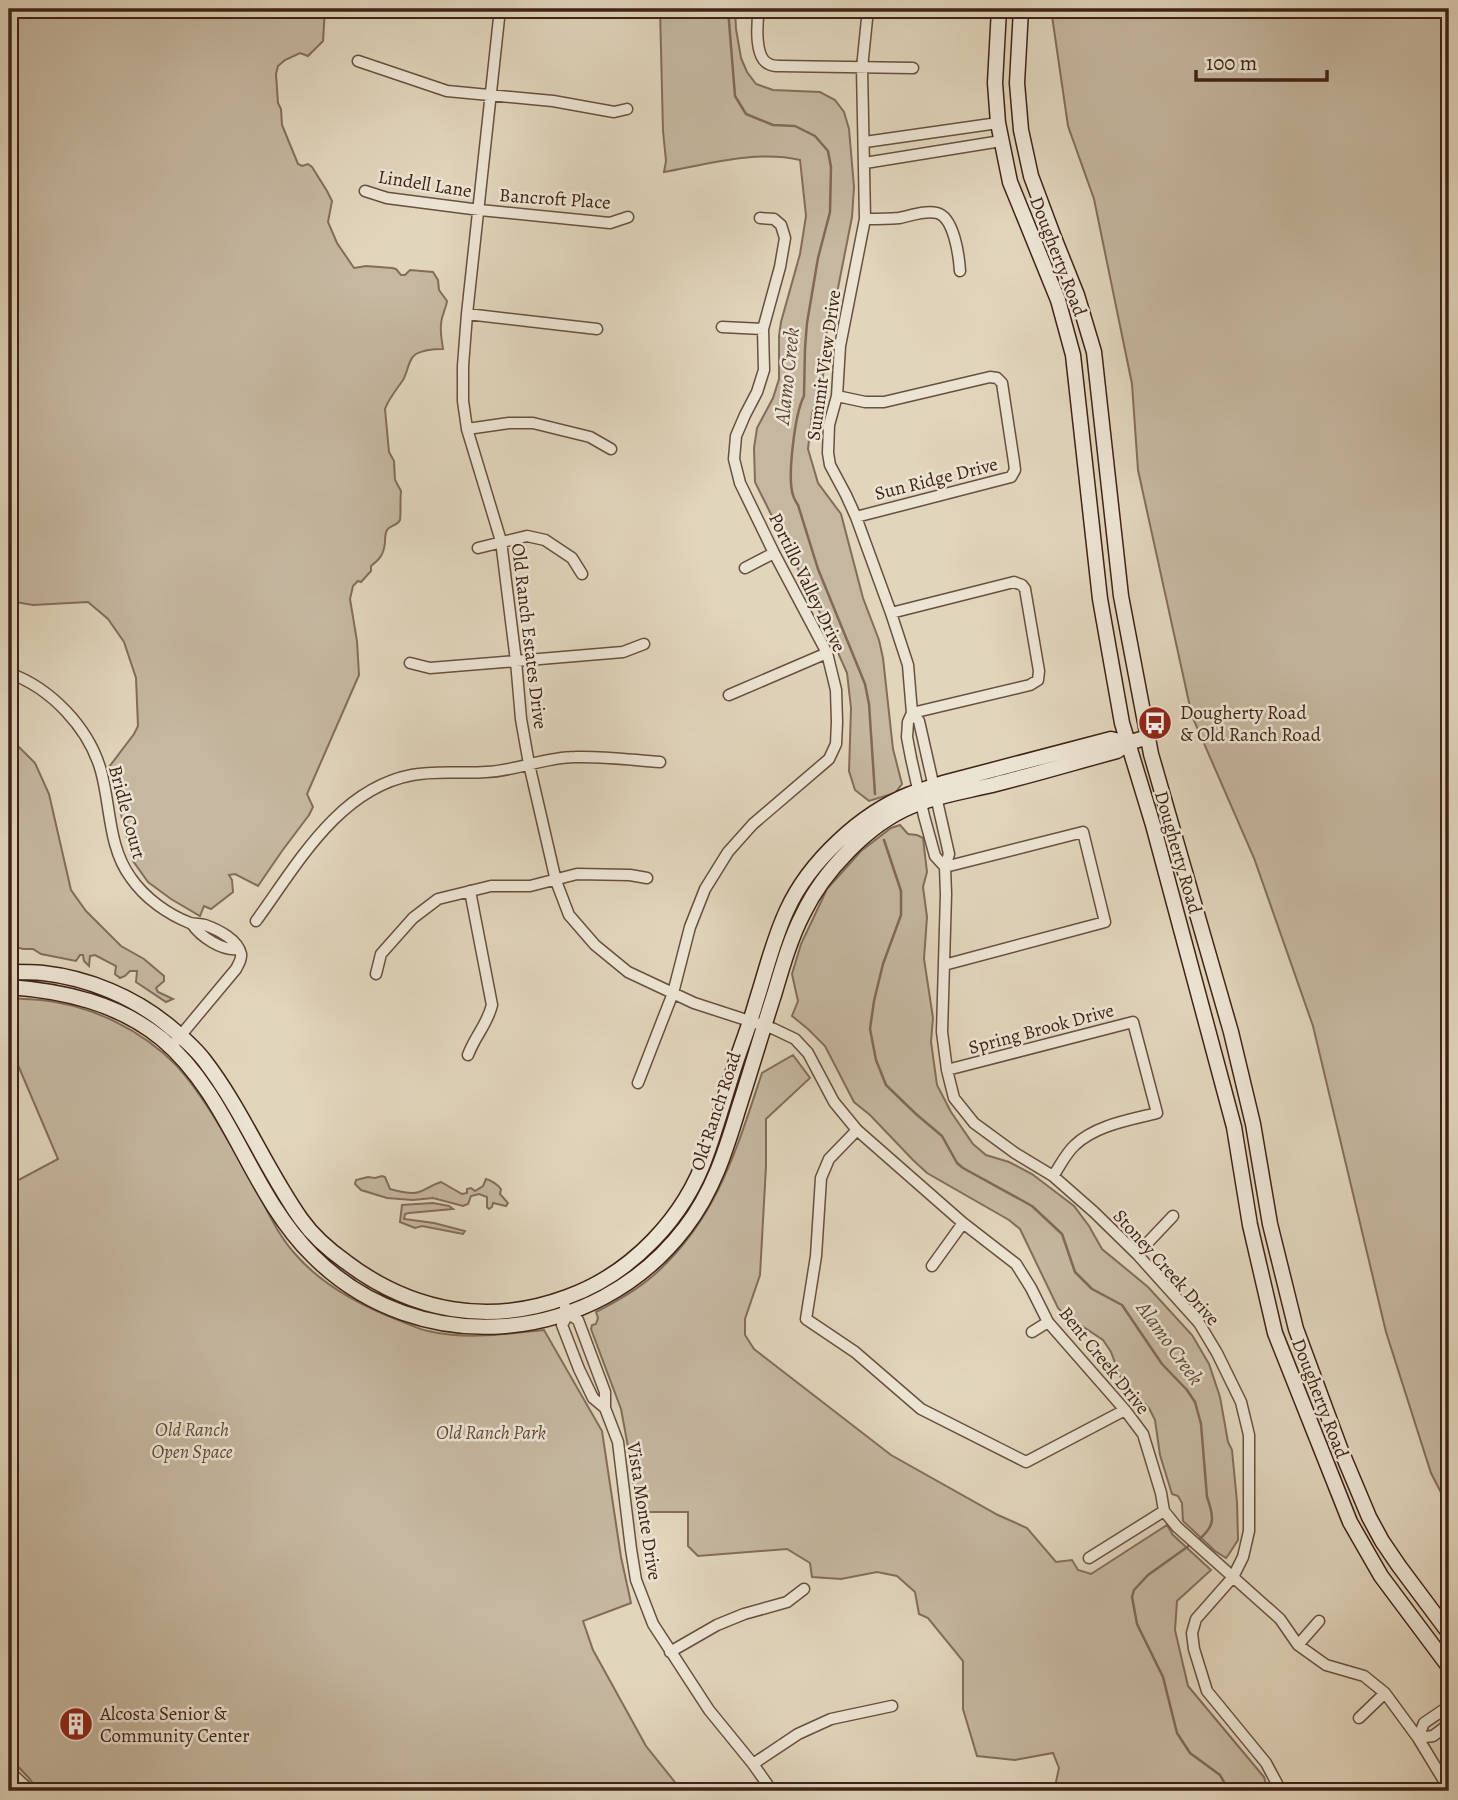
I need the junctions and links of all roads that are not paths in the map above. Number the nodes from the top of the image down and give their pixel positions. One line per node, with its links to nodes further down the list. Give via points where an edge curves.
1 (500, 9): 9 (street, Old Ranch Estates Drive)
2 (759, 9): 7 (street, via 760,57 767,64)
3 (868, 9): 7 (street, Summit View Drive)
4 (999, 9): 11 (main road, Dougherty Road)
5 (1021, 9): 42 (main road, Dougherty Road, via 1017,83 1021,130 1031,176 1094,352 1121,596)
6 (358, 61): 9 (street, via 447,91)
7 (862, 68): 8 (street); 13 (street, Summit View Drive)
8 (913, 68)
9 (490, 96): 10 (street, via 614,112); 16 (street, Old Ranch Estates Drive)
10 (627, 109)
11 (998, 123): 12 (main road, Dougherty Road); 13 (street)
12 (1001, 141): 14 (street); 43 (main road, Dougherty Road, via 1010,182 1058,300 1073,355 1100,598)
13 (864, 142): 14 (street, Summit View Drive)
14 (865, 163): 19 (street, Summit View Drive)
15 (365, 191): 16 (street, Lindell Lane)
16 (480, 210): 17 (street, Bancroft Place, via 610,223); 21 (street, Old Ranch Estates Drive)
17 (628, 217)
18 (760, 218): 24 (street, Portillo Valley Drive, via 774,219 785,238)
19 (865, 219): 20 (street, via 931,212 943,215); 25 (street, Summit View Drive, via 840,346)
20 (960, 271)
21 (467, 314): 23 (street); 26 (street, Old Ranch Estates Drive, via 463,401)
22 (722, 327): 24 (street)
23 (597, 329)
24 (763, 329): 31 (street, Portillo Valley Drive, via 764,370 736,436 734,459 740,483)
25 (837, 396): 28 (street, Summit View Drive, via 828,453); 28 (street, Sun Ridge Drive, via 884,402 990,377 1002,383 1015,470 1011,477)
26 (467, 429): 27 (street, via 533,423 590,437); 29 (street, Old Ranch Estates Drive)
27 (611, 449)
28 (856, 517): 34 (street, Summit View Drive)
29 (501, 541): 30 (street); 33 (street, via 527,536 545,540 572,558); 37 (street, Old Ranch Estates Drive)
30 (478, 548)
31 (774, 553): 32 (street); 36 (street, Portillo Valley Drive)
32 (745, 568)
33 (582, 574)
34 (891, 613): 41 (street, Summit View Drive, via 908,665); 41 (street, via 1014,582 1026,589 1038,680)
35 (644, 644): 37 (street, via 623,652)
36 (827, 653): 40 (street); 57 (street, Portillo Valley Drive, via 836,690 836,744 829,759 753,824 728,852 705,889 690,927)
37 (516, 660): 38 (street, via 430,668); 45 (street, Old Ranch Estates Drive)
38 (410, 663)
39 (9, 673): 59 (street, Bridle Court, via 51,697 77,723 101,771 114,844 133,882 163,909 228,937 241,952 236,969)
40 (729, 695)
41 (912, 713): 46 (street, Summit View Drive, via 919,721); 47 (street, Summit View Drive, via 907,737)
42 (1148, 737): 43 (main road, Old Ranch Road); 80 (main road, Dougherty Road, via 1231,1032 1296,1329 1369,1517)
43 (1128, 743): 46 (main road, Old Ranch Road, via 1111,738); 83 (main road, Dougherty Road, via 1234,1127 1275,1333 1350,1522 1381,1576)
44 (660, 762): 45 (street, via 574,757)
45 (529, 764): 50 (street, Old Ranch Estates Drive); 52 (street, via 488,772 410,775 378,786 324,829)
46 (935, 793): 47 (main road, Old Ranch Road); 48 (street, Stoney Creek Drive, via 949,854)
47 (920, 797): 48 (street, Stoney Creek Drive, via 936,856); 58 (main road, Old Ranch Road, via 875,827 824,880 803,913)
48 (945, 867): 53 (street, Stoney Creek Drive); 53 (street, via 1083,832 1105,922)
49 (648, 878): 50 (street, via 577,874)
50 (556, 880): 51 (street); 57 (street, Old Ranch Estates Drive, via 569,915 595,945 628,972)
51 (470, 891): 55 (street, via 438,899 413,918 381,954); 60 (street, via 492,1006)
52 (256, 920)
53 (944, 965): 61 (street, Stoney Creek Drive, via 942,1032)
54 (9, 972): 59 (main road, Old Ranch Road, via 43,973 106,989 153,1014)
55 (376, 974)
56 (9, 987): 59 (main road, Old Ranch Road, via 41,989 100,1004)
57 (673, 993): 58 (street, Old Ranch Estates Drive); 62 (street, Portillo Valley Drive)
58 (756, 1024): 63 (street, Bent Creek Drive, via 795,1039); 69 (main road, Old Ranch Road, via 706,1157 674,1217 622,1268); 70 (main road, Old Ranch Road, via 722,1160 687,1226 629,1283)
59 (175, 1042): 69 (main road, Old Ranch Road, via 202,1058 226,1091 303,1222 328,1249 363,1275 429,1305 473,1312 506,1312); 70 (main road, Old Ranch Road, via 213,1098 288,1229 315,1259 352,1288 394,1309 459,1325 507,1327)
60 (468, 1055)
61 (947, 1070): 64 (street, Stoney Creek Drive, via 954,1098 974,1123); 64 (street, Spring Brook Drive, via 1133,1021 1157,1113 1086,1136)
62 (638, 1083)
63 (857, 1130): 66 (street, Bent Creek Drive); 74 (street, via 830,1159 821,1178 806,1319 855,1352 921,1409 1026,1462)
64 (1053, 1176): 67 (street, Stoney Creek Drive)
65 (1173, 1216): 67 (street)
66 (963, 1223): 68 (street); 71 (street, Bent Creek Drive, via 1016,1264)
67 (1136, 1254): 77 (street, Stoney Creek Drive, via 1199,1323 1244,1410 1249,1435 1249,1531)
68 (932, 1266)
69 (562, 1299): 70 (street, Vista Monte Drive)
70 (568, 1314): 73 (street, Vista Monte Drive, via 578,1320 605,1392); 73 (street, Vista Monte Drive, via 562,1325 579,1369 593,1398)
71 (1048, 1322): 72 (street); 74 (street, Bent Creek Drive)
72 (1032, 1332)
73 (605, 1408): 82 (street, Vista Monte Drive, via 618,1442 636,1580 653,1624)
74 (1125, 1410): 75 (street, Bent Creek Drive, via 1143,1434)
75 (1164, 1511): 76 (street); 77 (street, Bent Creek Drive)
76 (1089, 1558)
77 (1233, 1577): 81 (street, Bent Creek Drive, via 1280,1619); 95 (street, Stoney Creek Drive, via 1196,1619 1194,1649 1207,1691 1266,1763)
78 (804, 1589): 82 (street, via 787,1602 717,1625)
79 (1319, 1621): 81 (street)
80 (1449, 1633)
81 (1298, 1644): 84 (street, Bent Creek Drive, via 1326,1665 1364,1676)
82 (670, 1651): 90 (street, Vista Monte Drive)
83 (1449, 1667)
84 (1385, 1693): 87 (street); 89 (street, Bent Creek Drive)
85 (892, 1706): 90 (street, via 831,1719)
86 (1449, 1706): 89 (street, via 1424,1723)
87 (1359, 1718)
88 (1449, 1724): 89 (street, via 1433,1736)
89 (1418, 1738): 92 (street, Bent Creek Drive)
90 (753, 1764): 94 (street, Vista Monte Drive)
91 (9, 1771): 93 (street)
92 (1449, 1788): 96 (street)
93 (29, 1791)
94 (772, 1791)
95 (1281, 1791)
96 (1442, 1791)

